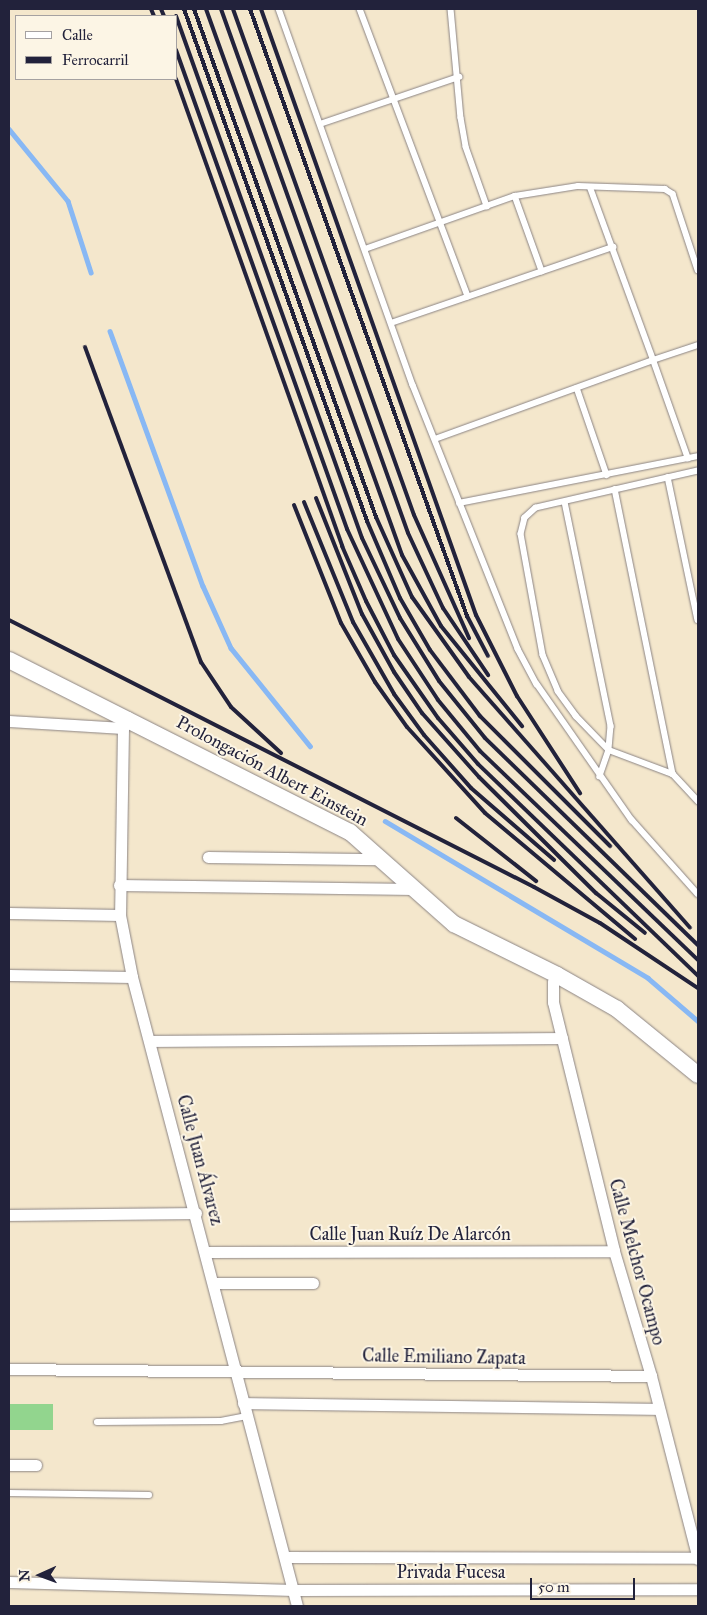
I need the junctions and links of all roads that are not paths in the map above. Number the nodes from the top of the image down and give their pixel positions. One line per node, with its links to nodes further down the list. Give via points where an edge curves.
1 (279, 9): 6 (lane)
2 (360, 9): 5 (lane)
3 (451, 9): 4 (lane)
4 (459, 77): 5 (lane); 9 (lane, via 466,147)
5 (396, 98): 6 (lane); 10 (lane)
6 (320, 124): 12 (lane)
7 (590, 188): 8 (lane, via 578,186); 11 (lane); 13 (lane, via 670,191)
8 (515, 196): 9 (lane); 14 (lane)
9 (487, 206): 10 (lane)
10 (440, 222): 12 (lane); 15 (lane)
11 (613, 247): 14 (lane); 18 (lane)
12 (365, 249): 16 (lane)
13 (698, 270)
14 (542, 271): 15 (lane)
15 (468, 296): 16 (lane)
16 (391, 323): 20 (lane)
17 (698, 345): 18 (lane)
18 (653, 360): 19 (lane); 22 (lane)
19 (577, 388): 20 (lane); 24 (lane)
20 (435, 440): 28 (lane)
21 (698, 456): 22 (lane)
22 (688, 459): 24 (lane)
23 (698, 471): 25 (lane)
24 (607, 476): 28 (lane)
25 (668, 477): 26 (lane); 29 (lane)
26 (615, 489): 27 (lane); 34 (lane)
27 (565, 502): 33 (lane, via 610,719); 33 (lane, via 528,512 522,526 522,544 550,676 576,716)
28 (459, 503): 35 (lane, via 518,649)
29 (698, 620)
30 (9, 660): 32 (main road, Prolongación Albert Einstein)
31 (9, 722): 32 (street)
32 (125, 723): 38 (main road, Prolongación Albert Einstein, via 350,832); 39 (street, Calle Juan Álvarez)
33 (609, 750): 34 (lane); 35 (lane)
34 (673, 774): 36 (lane)
35 (600, 776): 41 (lane, via 632,820)
36 (698, 801)
37 (208, 857): 38 (street)
38 (382, 859): 40 (main road, Prolongación Albert Einstein)
39 (119, 885): 40 (street); 43 (street, Calle Juan Álvarez)
40 (414, 889): 44 (main road, Prolongación Albert Einstein, via 454,924)
41 (698, 894)
42 (9, 913): 43 (street)
43 (120, 915): 46 (street, Calle Juan Álvarez)
44 (558, 974): 47 (street, Calle Melchor Ocampo, via 552,994); 49 (main road, Prolongación Albert Einstein, via 617,1008)
45 (9, 975): 46 (street)
46 (132, 978): 48 (street, Calle Juan Álvarez)
47 (562, 1038): 48 (street); 52 (street, Calle Melchor Ocampo)
48 (151, 1041): 50 (street, Calle Juan Álvarez)
49 (698, 1075)
50 (196, 1213): 51 (street); 53 (street, Calle Juan Álvarez)
51 (9, 1215)
52 (614, 1251): 53 (street, Calle Juan Ruíz De Alarcón); 58 (street, Calle Melchor Ocampo)
53 (207, 1252): 55 (street, Calle Juan Álvarez)
54 (313, 1282): 55 (street)
55 (214, 1283): 57 (street, Calle Juan Álvarez)
56 (9, 1369): 57 (street, Calle Emiliano Zapata)
57 (236, 1372): 58 (street, Calle Emiliano Zapata); 59 (street, Calle Juan Álvarez)
58 (651, 1376): 60 (street, Calle Melchor Ocampo)
59 (243, 1403): 60 (street); 61 (street, Calle Juan Álvarez)
60 (659, 1409): 68 (street, Calle Melchor Ocampo)
61 (247, 1416): 62 (lane, via 222,1421); 67 (street, Calle Juan Álvarez)
62 (97, 1422)
63 (9, 1465): 64 (street)
64 (36, 1465)
65 (9, 1493): 66 (lane)
66 (149, 1495)
67 (286, 1557): 68 (street); 70 (street, Calle Juan Álvarez)
68 (698, 1559)
69 (9, 1582): 70 (street, Privada Fucesa)
70 (294, 1590): 71 (street, Privada Fucesa); 72 (street, Calle Juan Álvarez)
71 (698, 1590)
72 (297, 1606)

